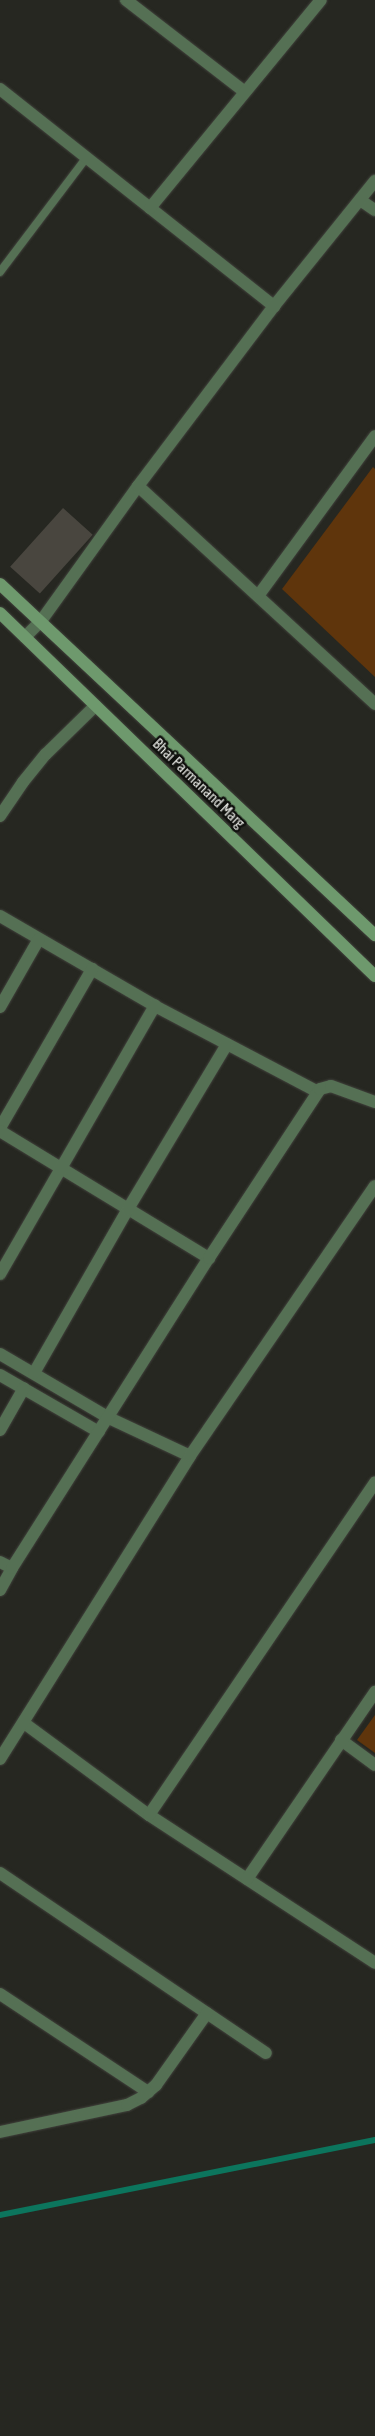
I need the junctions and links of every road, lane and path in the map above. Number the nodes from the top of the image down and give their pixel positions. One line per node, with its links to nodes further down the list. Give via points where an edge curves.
1 (321, 0): 4 (street)
2 (130, 1): 4 (street)
3 (0, 89): 5 (street)
4 (245, 92): 8 (street)
5 (87, 157): 8 (street); 10 (lane)
6 (375, 181): 7 (street)
7 (360, 200): 9 (street); 11 (street)
8 (150, 208): 11 (street)
9 (375, 210)
10 (0, 272)
11 (274, 306): 13 (street)
12 (373, 444): 15 (street)
13 (138, 486): 15 (street); 17 (street)
14 (0, 584): 17 (street, Bhai Parmanand Marg)
15 (258, 596): 19 (street)
16 (0, 613): 18 (street, Bhai Parmanand Marg)
17 (41, 621): 18 (street); 23 (street, Bhai Parmanand Marg)
18 (25, 638): 20 (street, Bhai Parmanand Marg)
19 (375, 704)
20 (96, 706): 21 (street, via 46,754); 26 (street, Bhai Parmanand Marg)
21 (0, 816)
22 (0, 916): 24 (street)
23 (375, 935)
24 (40, 939): 25 (street); 28 (street)
25 (92, 969): 27 (street); 32 (street)
26 (375, 976)
27 (155, 1006): 29 (street); 33 (street)
28 (0, 1007)
29 (228, 1044): 30 (street); 35 (street)
30 (318, 1092): 31 (street, via 325,1086 331,1086); 36 (street)
31 (375, 1102)
32 (0, 1129): 33 (street)
33 (60, 1167): 35 (street); 37 (street)
34 (375, 1186): 45 (street)
35 (128, 1208): 36 (street); 39 (street)
36 (209, 1258): 42 (street)
37 (0, 1274)
38 (0, 1354): 39 (street)
39 (34, 1373): 42 (street)
40 (0, 1374): 41 (street)
41 (24, 1388): 43 (street); 44 (street)
42 (109, 1418): 44 (street); 45 (street)
43 (0, 1430)
44 (99, 1432): 48 (street)
45 (190, 1456): 51 (street)
46 (375, 1483): 55 (street)
47 (0, 1562): 48 (street)
48 (12, 1568): 49 (street)
49 (0, 1590)
50 (375, 1692): 52 (street)
51 (24, 1723): 53 (street); 55 (street)
52 (341, 1740): 54 (street); 57 (street)
53 (0, 1759)
54 (375, 1764)
55 (149, 1815): 57 (street)
56 (0, 1873): 60 (street)
57 (247, 1878): 58 (street)
58 (375, 1963)
59 (0, 1994): 62 (street)
60 (207, 2014): 61 (street); 62 (street)
61 (266, 2053)
62 (148, 2092): 64 (street, via 127,2105)
63 (0, 2120): 64 (street)
64 (6, 2130)

